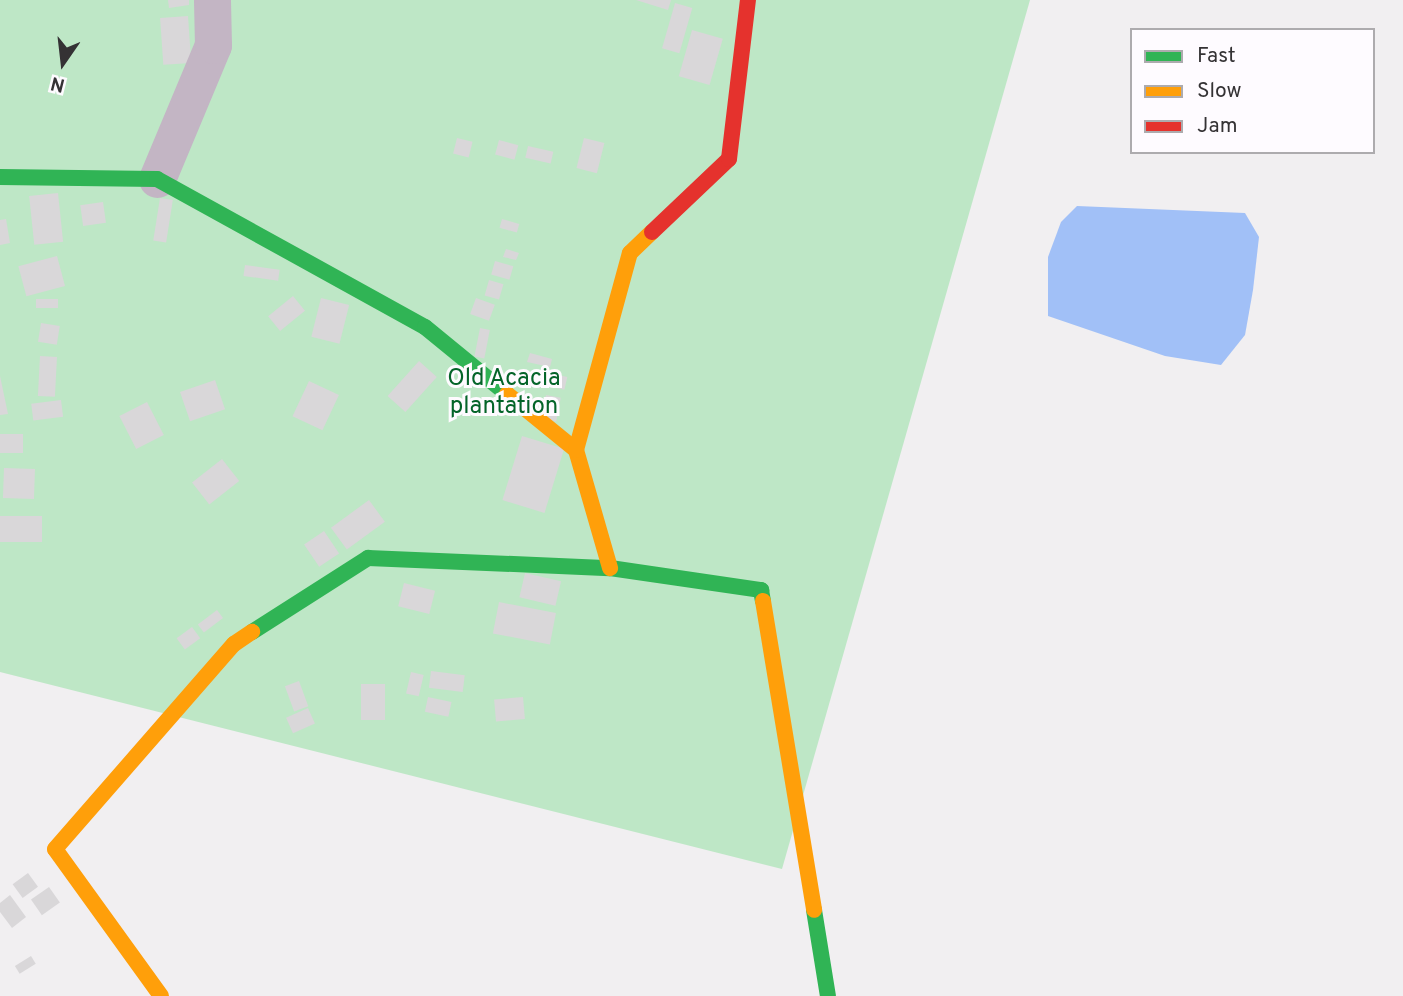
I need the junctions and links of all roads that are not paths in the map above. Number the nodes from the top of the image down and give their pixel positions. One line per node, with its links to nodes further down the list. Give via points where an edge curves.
1 (212, 0): 4 (street, via 213,45)
2 (748, 0): 5 (street, via 729,159 630,253)
3 (0, 177): 4 (street)
4 (158, 178): 5 (street, via 425,327)
5 (576, 450): 6 (street)
6 (610, 568): 7 (street, via 368,558 234,644 55,849); 8 (street, via 761,590)
7 (161, 996)
8 (828, 996)

